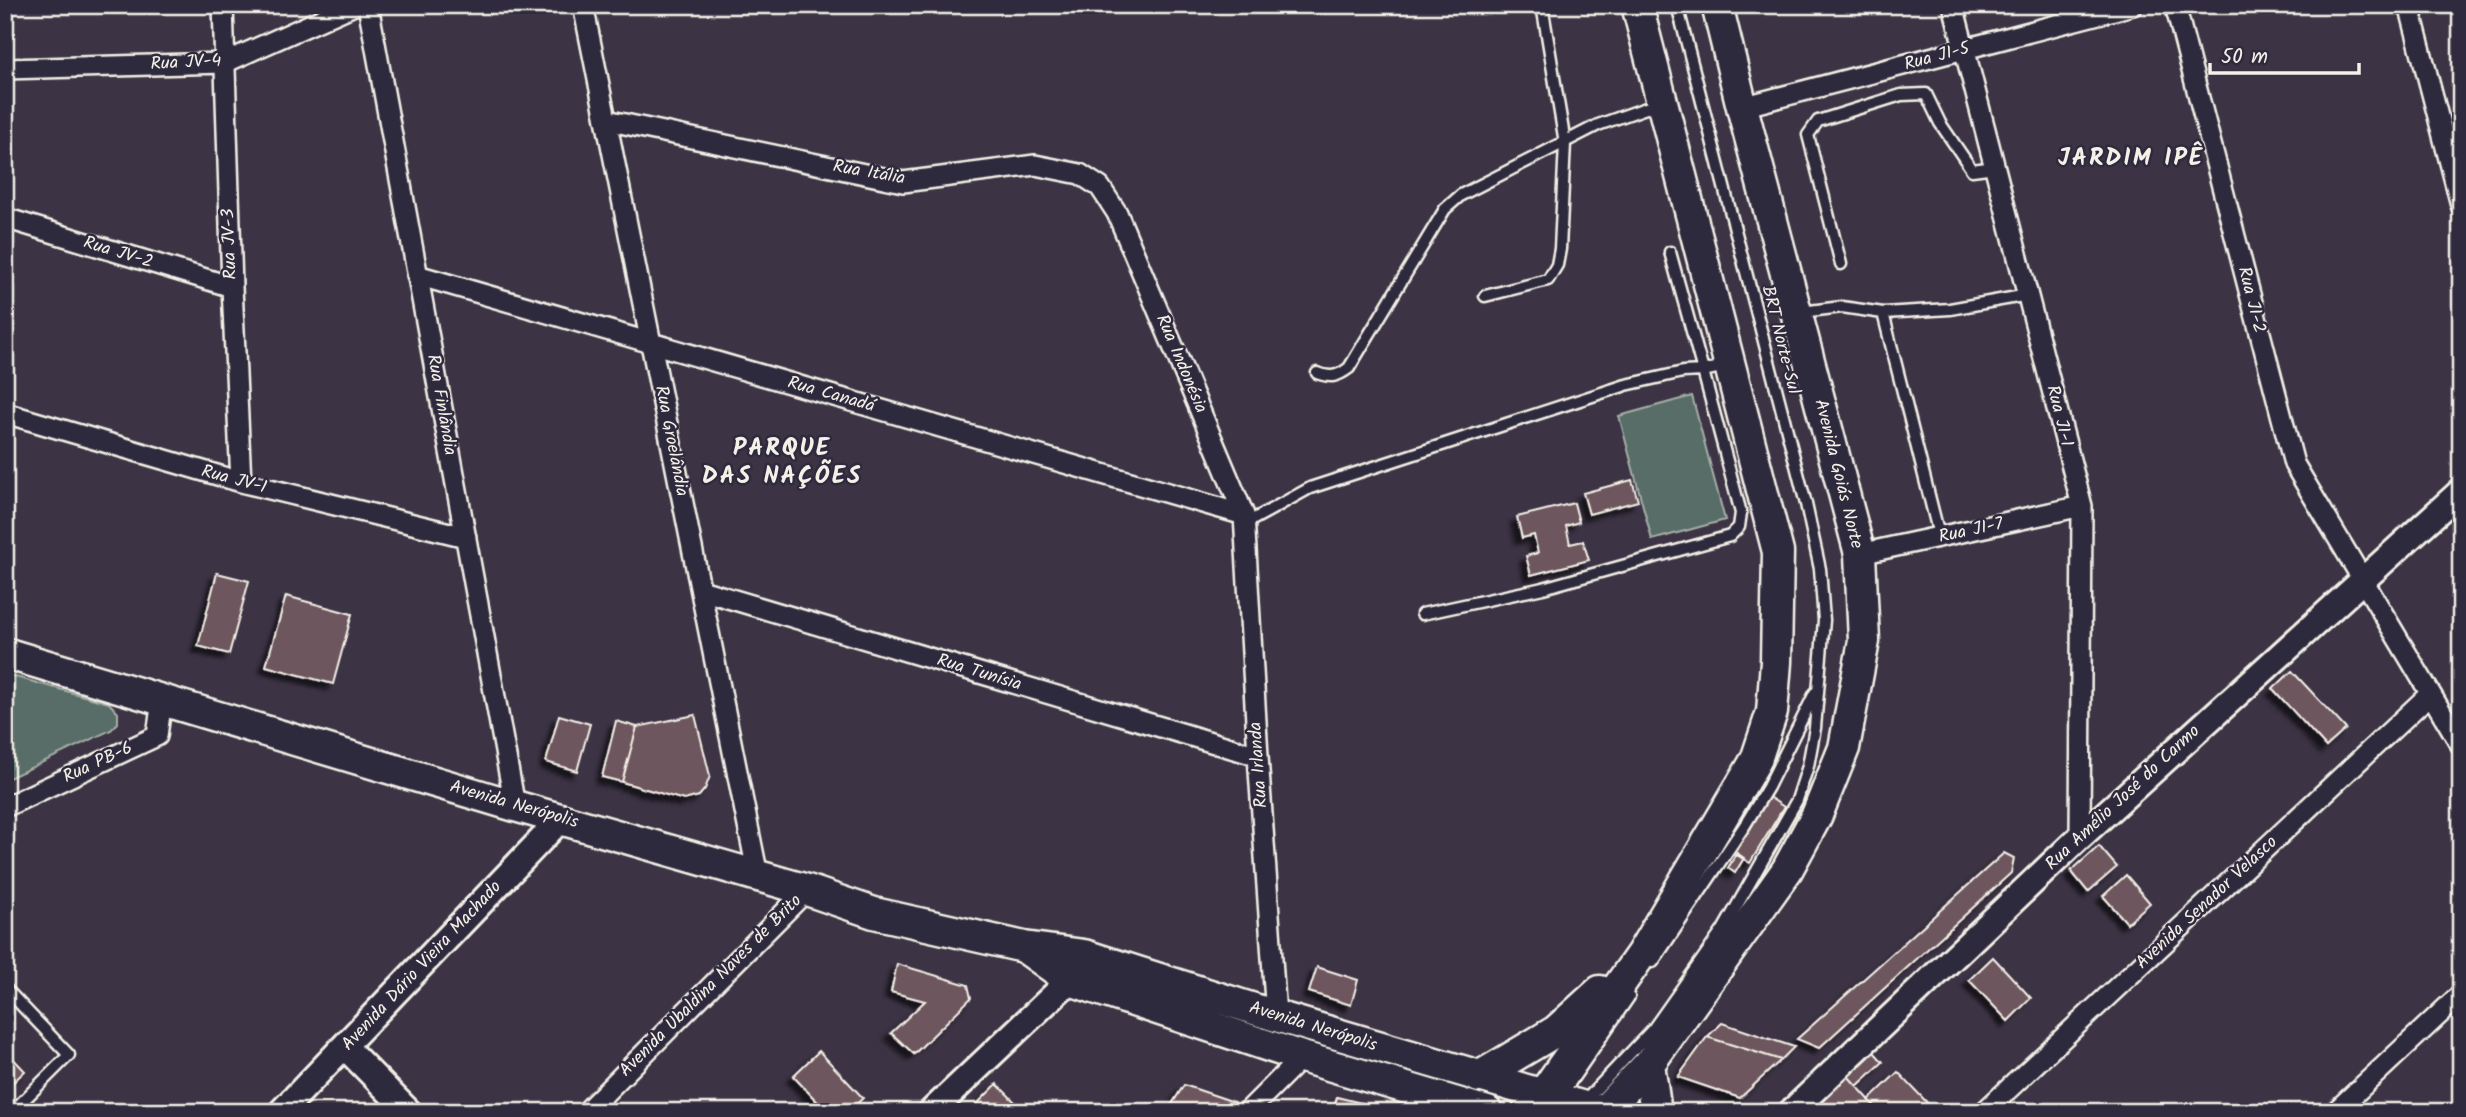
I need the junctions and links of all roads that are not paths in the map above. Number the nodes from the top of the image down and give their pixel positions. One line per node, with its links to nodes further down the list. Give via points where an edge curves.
1 (223, 5): 14 (street, Rua JV-3)
2 (354, 5): 14 (street, Rua JV-4)
3 (368, 5): 26 (street, Rua Finlândia)
4 (583, 5): 18 (street, Rua Groelândia)
5 (1542, 5): 19 (lane)
6 (1637, 5): 16 (main road)
7 (1677, 5): 47 (lane, BRT Norte-Sul, via 1820,569 1824,620)
8 (1717, 5): 17 (main road, Avenida Goiás Norte)
9 (1953, 5): 13 (street, Rua JI-1)
10 (2133, 5): 13 (street, Rua JI-5)
11 (2175, 5): 43 (street, Rua JI-2, via 2294,464)
12 (2409, 5): 21 (street)
13 (1965, 49): 17 (street, Rua JI-5); 20 (street, Rua JI-1)
14 (224, 64): 15 (street, Rua JV-4); 27 (street, Rua JV-3)
15 (5, 69)
16 (1662, 102): 19 (lane); 33 (main road)
17 (1742, 107): 30 (main road, Avenida Goiás Norte)
18 (606, 120): 22 (street, Rua Itália, via 903,182 1035,165 1080,174 1100,187); 32 (street, Rua Groelândia)
19 (1564, 143): 29 (lane, via 1557,265 1548,280); 34 (lane, via 1461,195 1445,209 1349,368 1330,377)
20 (1995, 167): 25 (lane, via 1972,170 1926,94 1901,95 1818,121 1808,135); 28 (street, Rua JI-1)
21 (2461, 205)
22 (1117, 213): 39 (street, Rua Indonésia)
23 (5, 218): 27 (street, Rua JV-2)
24 (1670, 252): 33 (lane)
25 (1841, 264)
26 (417, 275): 32 (street, Rua Canadá); 40 (street, Rua Finlândia)
27 (232, 287): 36 (street, Rua JV-3)
28 (2028, 295): 31 (lane, via 1950,309); 38 (street, Rua JI-1)
29 (1485, 296)
30 (1797, 312): 31 (lane, via 1842,307); 42 (main road, Avenida Goiás Norte)
31 (1884, 313): 41 (lane)
32 (651, 343): 39 (street, Rua Canadá); 44 (street, Rua Groelândia)
33 (1716, 368): 39 (lane, via 1626,385 1310,488); 45 (lane, via 1741,513 1739,527 1730,536 1543,588); 58 (main road, via 1778,552 1772,712 1756,760)
34 (1317, 373)
35 (5, 413): 36 (street, Rua JV-1)
36 (241, 482): 40 (street, Rua JV-1)
37 (2461, 491): 43 (street, Rua Amélio José do Carmo)
38 (2082, 506): 41 (street, Rua JI-7); 55 (street, Rua JI-1)
39 (1245, 519): 51 (street, Rua Irlanda)
40 (466, 537): 52 (street, Rua Finlândia)
41 (1940, 538): 42 (street, Rua JI-7)
42 (1860, 554): 66 (main road, Avenida Goiás Norte, via 1864,641 1844,748 1818,813 1787,870)
43 (2362, 581): 48 (street, Rua JI-2); 55 (street, Rua Amélio José do Carmo)
44 (701, 590): 51 (street, Rua Tunísia); 56 (street, Rua Groelândia)
45 (1422, 614)
46 (5, 653): 49 (main road, Avenida Nerópolis)
47 (1819, 687): 58 (lane, via 1751,816); 68 (lane, BRT Norte-Sul, via 1808,766 1797,800 1723,930 1653,1029)
48 (2430, 694): 50 (street, Rua JI-2); 78 (street, Avenida Senador Velasco)
49 (162, 699): 52 (main road, Avenida Nerópolis); 53 (street, Rua PB-6, via 157,736)
50 (2461, 745)
51 (1258, 756): 63 (street, Rua Irlanda)
52 (515, 806): 54 (main road, Avenida Nerópolis)
53 (5, 807)
54 (561, 819): 56 (main road, Avenida Nerópolis); 64 (street, Avenida Dário Vieira Machado)
55 (2080, 837): 77 (street, Rua Amélio José do Carmo)
56 (758, 876): 57 (main road, Avenida Nerópolis)
57 (807, 890): 59 (main road, Avenida Nerópolis, via 874,913 1024,947); 72 (street, Avenida Ubaldina Naves de Brito)
58 (1646, 960): 67 (main road, via 1556,1031); 68 (main road)
59 (1077, 967): 63 (main road, Avenida Nerópolis); 65 (main road, Avenida Nerópolis); 73 (street)
60 (5, 988): 69 (lane, via 69,1055)
61 (1635, 988): 68 (lane)
62 (2461, 993): 79 (street)
63 (1276, 1016): 67 (main road, Avenida Nerópolis)
64 (345, 1047): 70 (street, Avenida Dário Vieira Machado); 71 (street)
65 (1302, 1057): 74 (street); 75 (main road, Avenida Nerópolis)
66 (1650, 1064): 68 (main road, Avenida Goiás Norte); 76 (main road)
67 (1479, 1077): 68 (main road, Avenida Nerópolis)
68 (1567, 1107)
69 (12, 1112)
70 (281, 1112)
71 (409, 1112)
72 (586, 1112)
73 (931, 1112)
74 (1247, 1112)
75 (1487, 1112)
76 (1656, 1112)
77 (1791, 1112)
78 (1984, 1112)
79 (2335, 1112)

